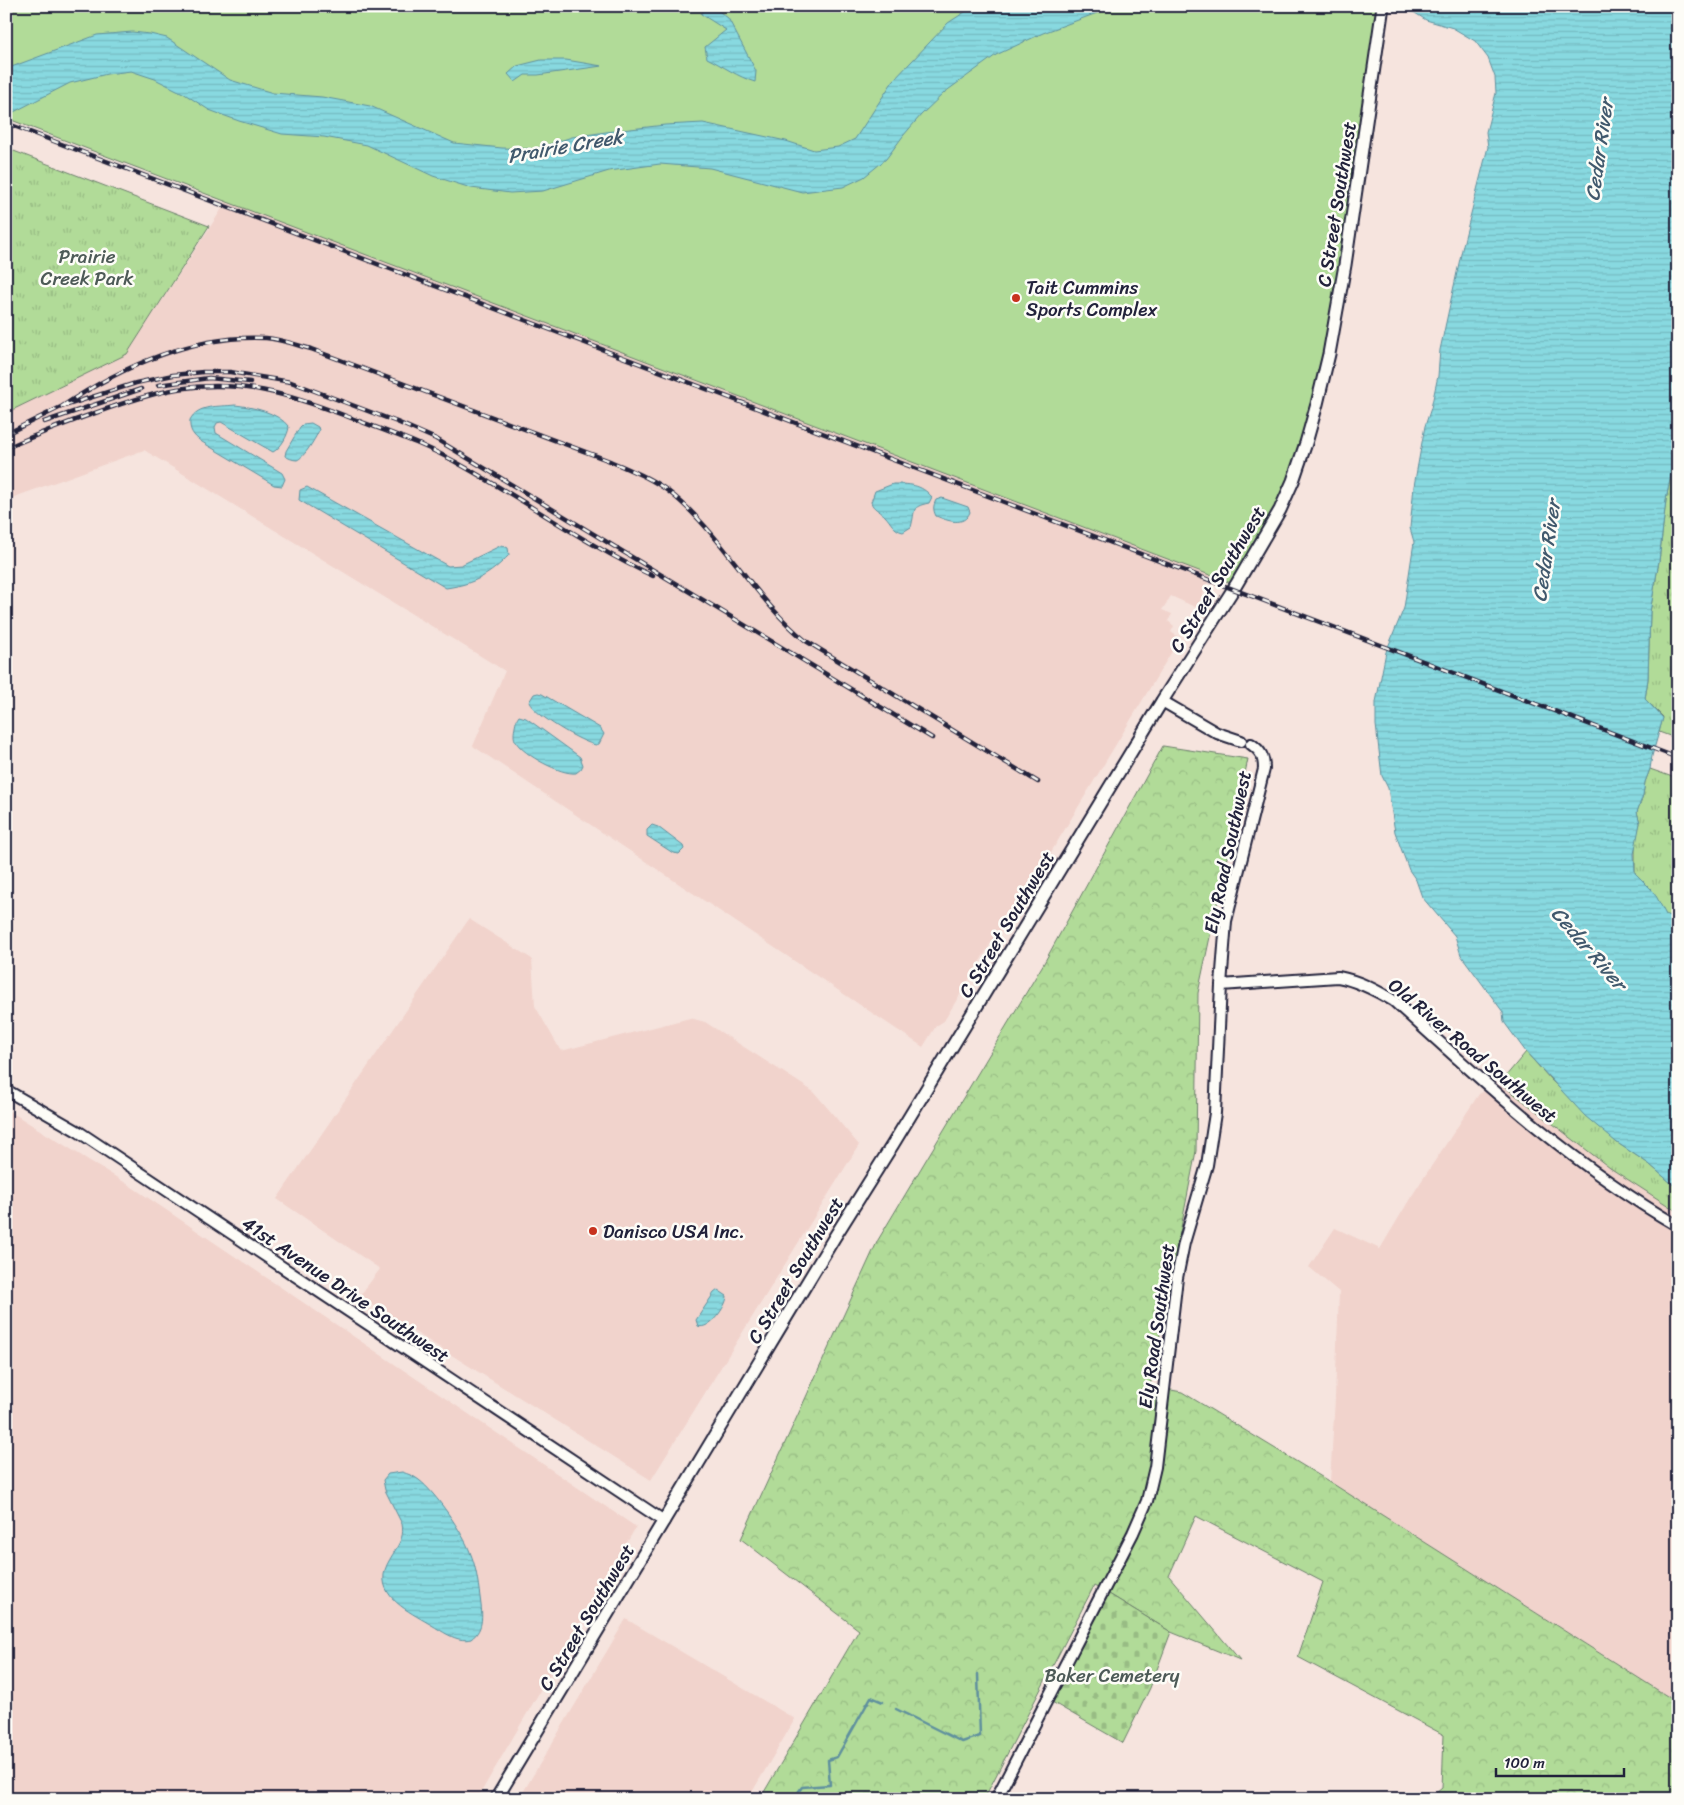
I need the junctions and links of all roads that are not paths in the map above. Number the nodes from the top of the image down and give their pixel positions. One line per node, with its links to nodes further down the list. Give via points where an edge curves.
1 (1384, 6): 2 (main road, C Street Southwest, via 1335,323 1306,443 1293,481 1273,522)
2 (1162, 701): 3 (street, Ely Road Southwest, via 1218,733 1261,752 1264,764 1226,921); 6 (main road, C Street Southwest)
3 (1221, 985): 5 (street, Old River Road Southwest, via 1338,977 1373,988 1394,1001 1534,1126 1648,1209); 8 (street, Ely Road Southwest, via 1215,1113 1207,1165 1177,1278 1155,1467 1147,1501)
4 (6, 1090): 6 (street, 41st Avenue Drive Southwest, via 79,1132)
5 (1678, 1226)
6 (664, 1520): 7 (main road, C Street Southwest)
7 (496, 1799)
8 (996, 1799)

